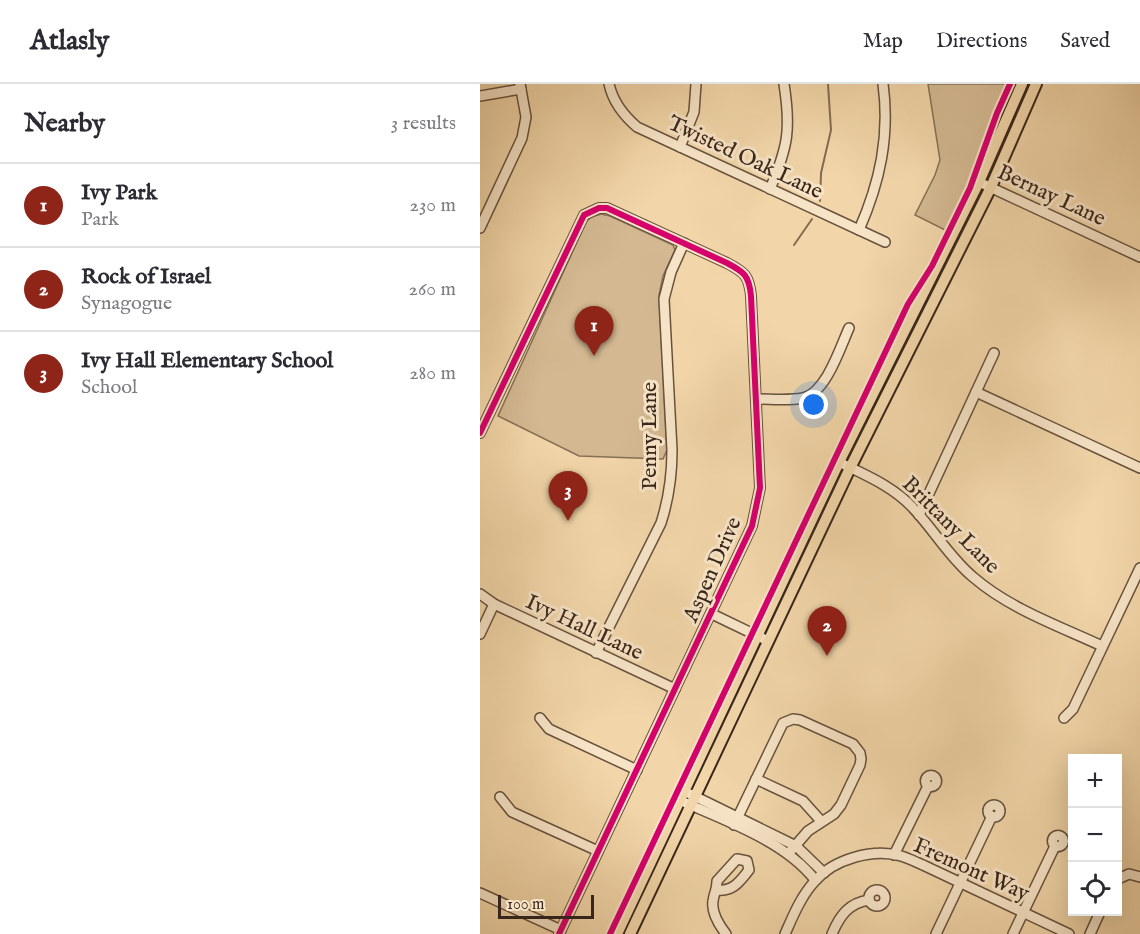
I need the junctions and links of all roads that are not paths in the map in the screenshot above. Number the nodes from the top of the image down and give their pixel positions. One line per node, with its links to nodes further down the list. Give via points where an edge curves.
1 (609, 84): 9 (street, Twisted Oak Lane, via 628,119)
2 (696, 84): 9 (street, via 694,112)
3 (784, 84): 12 (street, via 786,151)
4 (883, 84): 14 (street, via 886,132 882,162)
5 (1022, 84): 10 (main road)
6 (1036, 84): 11 (main road)
7 (521, 86): 8 (street); 13 (street, via 526,117 522,138)
8 (480, 96)
9 (680, 147): 12 (street, Twisted Oak Lane)
10 (980, 182): 11 (street, Bernay Lane); 23 (main road)
11 (991, 187): 17 (street, Bernay Lane); 24 (main road)
12 (770, 189): 14 (street, Twisted Oak Lane)
13 (480, 228)
14 (859, 230): 15 (street, Twisted Oak Lane)
15 (885, 242)
16 (684, 243): 21 (street, Aspen Drive, via 748,277); 22 (street, Aspen Drive, via 607,208 584,215); 37 (street, Penny Lane, via 664,299 672,450 669,493 660,522)
17 (1140, 257)
18 (849, 328): 21 (street, via 824,382 812,395)
19 (994, 352): 20 (street)
20 (976, 392): 25 (street); 26 (street)
21 (756, 399): 32 (street, Aspen Drive, via 760,488 752,526)
22 (480, 433)
23 (839, 462): 24 (street, Brittany Lane); 27 (main road)
24 (850, 468): 26 (street, Brittany Lane, via 885,485); 29 (main road)
25 (1140, 468)
26 (919, 515): 36 (street, Brittany Lane, via 957,562 996,594)
27 (800, 545): 29 (main road); 34 (main road)
28 (1140, 568): 36 (street)
29 (793, 588): 35 (main road)
30 (480, 594): 31 (street, Ivy Hall Lane)
31 (494, 604): 33 (street); 37 (street, Ivy Hall Lane)
32 (712, 614): 34 (street); 38 (street, Aspen Drive)
33 (480, 634)
34 (757, 636): 35 (street); 44 (main road)
35 (768, 641): 46 (main road)
36 (1102, 646): 40 (street, via 1073,709)
37 (597, 653): 38 (street, Ivy Hall Lane)
38 (675, 689): 41 (street, Aspen Drive)
39 (540, 718): 41 (street, via 549,729)
40 (1064, 718)
41 (637, 770): 52 (street, Aspen Drive)
42 (756, 779): 48 (street); 49 (street, via 803,801); 49 (street, via 778,731 788,720 800,720 853,744 860,753 860,765 841,805)
43 (928, 786): 54 (street)
44 (682, 796): 46 (street); 66 (main road)
45 (500, 797): 52 (street, via 512,812)
46 (693, 801): 48 (street); 67 (main road)
47 (992, 816): 59 (street)
48 (736, 821): 50 (street); 53 (street)
49 (821, 821): 50 (street)
50 (796, 846): 53 (street); 55 (street)
51 (1055, 846): 63 (street)
52 (598, 851): 65 (street, Aspen Drive)
53 (788, 855): 58 (street)
54 (894, 855): 55 (street, Fremont Way, via 854,858); 59 (street, Fremont Way)
55 (824, 873): 58 (street, Fremont Way)
56 (1122, 877): 57 (street)
57 (1140, 877)
58 (815, 880): 69 (street, Fremont Way)
59 (960, 883): 63 (street, Fremont Way); 71 (street)
60 (718, 890): 68 (street, via 712,906)
61 (480, 893): 65 (street)
62 (869, 900): 70 (street, via 849,906)
63 (1023, 912): 72 (street); 73 (street, Fremont Way)
64 (1098, 916): 74 (street)
65 (560, 932)
66 (617, 934)
67 (630, 934)
68 (726, 934)
69 (785, 934)
70 (832, 934)
71 (936, 934)
72 (1013, 934)
73 (1070, 934)
74 (1090, 934)

